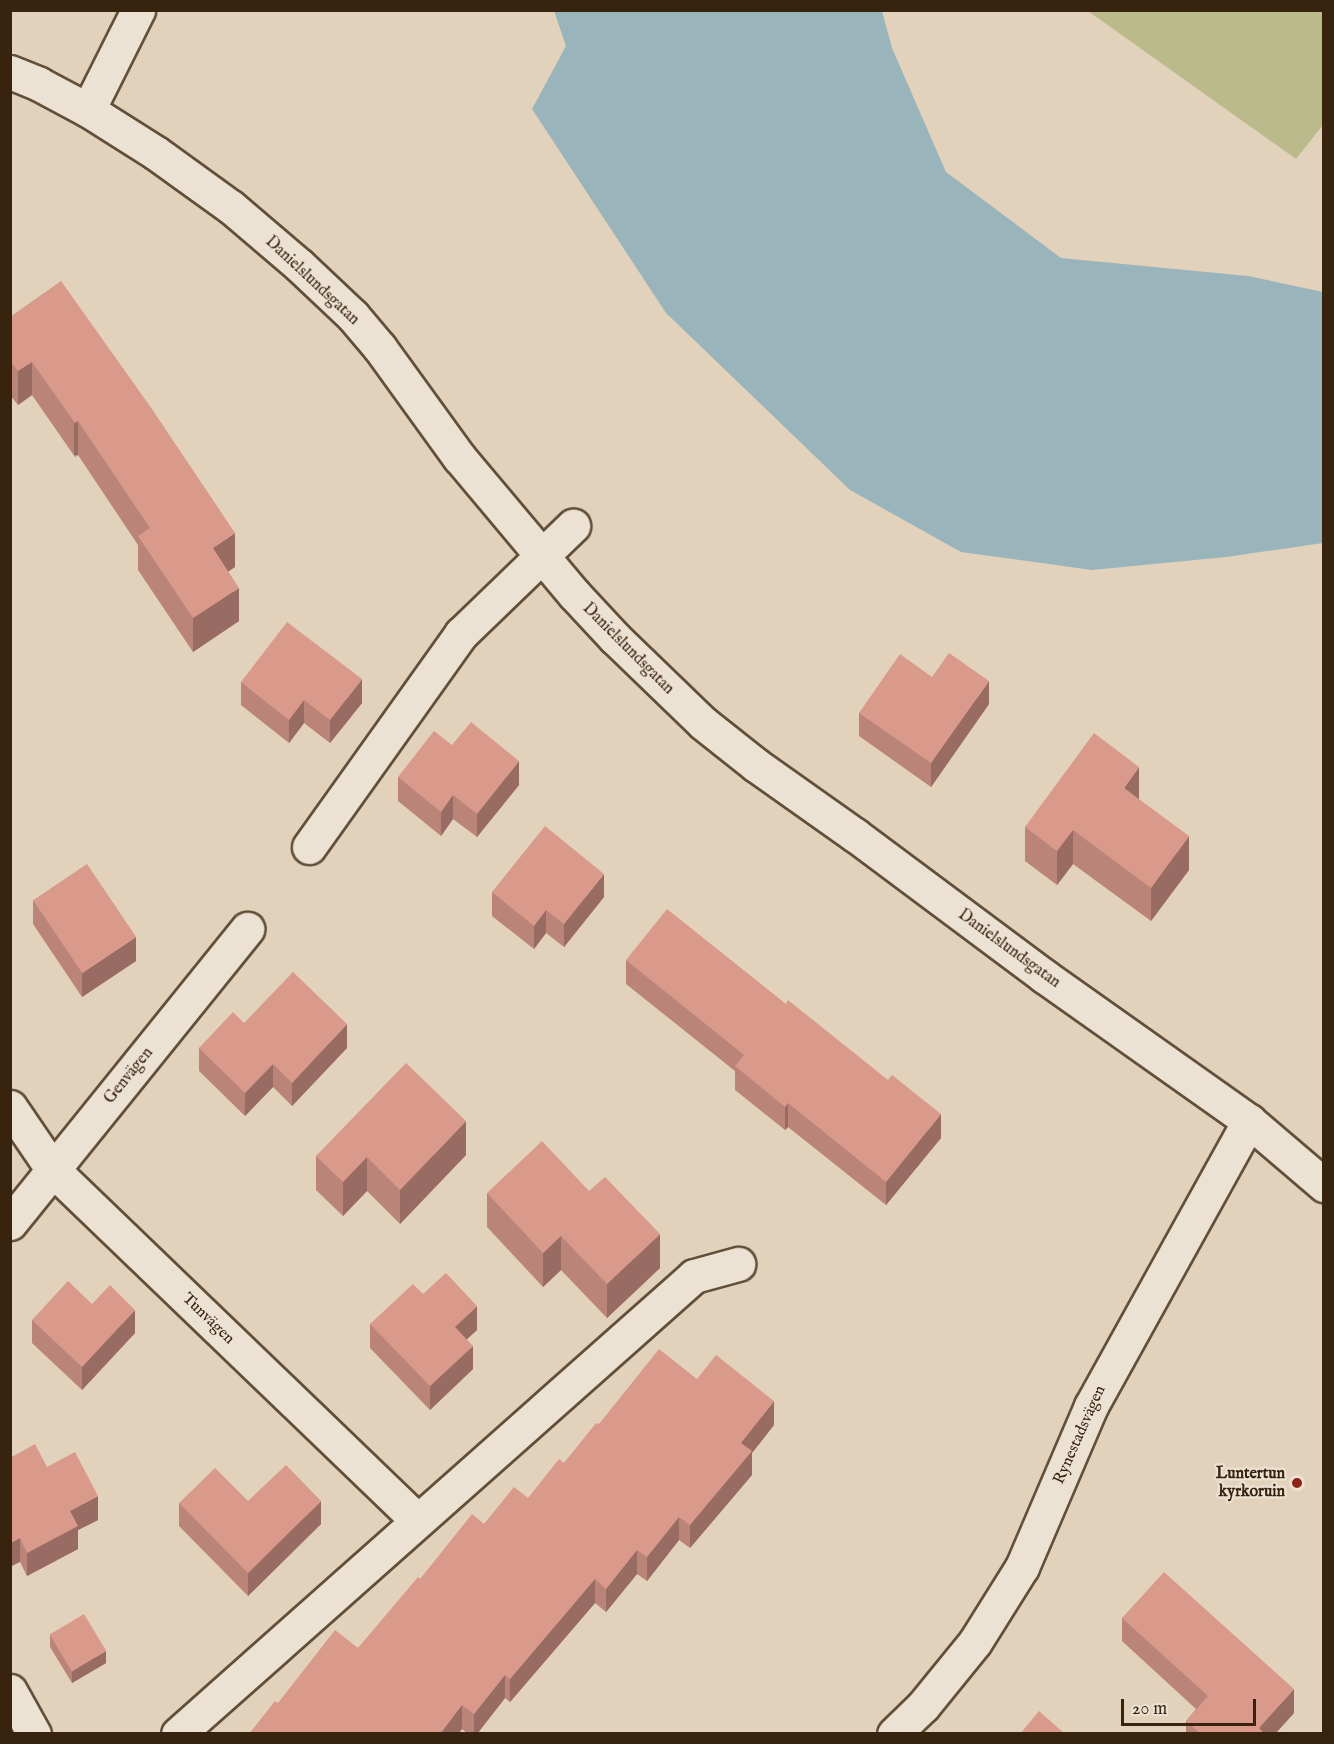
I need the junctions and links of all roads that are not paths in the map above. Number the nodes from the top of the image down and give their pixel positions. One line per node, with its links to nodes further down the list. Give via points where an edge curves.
1 (138, 10): 3 (street)
2 (10, 72): 3 (street, Danielslundsgatan)
3 (88, 110): 5 (street, Danielslundsgatan, via 231,207 353,316 459,457)
4 (573, 526): 5 (street)
5 (541, 556): 6 (street, via 461,634); 9 (street, Danielslundsgatan, via 658,681 738,751)
6 (309, 847)
7 (247, 929): 10 (street, Genvägen)
8 (10, 1107): 10 (street, Tunvägen)
9 (1249, 1121): 11 (street, Danielslundsgatan); 18 (street, Rynestadsvägen, via 1091,1406 1023,1567 975,1642 923,1706)
10 (53, 1170): 12 (street, Genvägen); 14 (street, Tunvägen)
11 (1323, 1185)
12 (10, 1223)
13 (738, 1264): 14 (street, via 694,1276)
14 (417, 1520): 17 (street)
15 (10, 1691): 16 (street)
16 (26, 1731)
17 (178, 1734)
18 (894, 1734)

